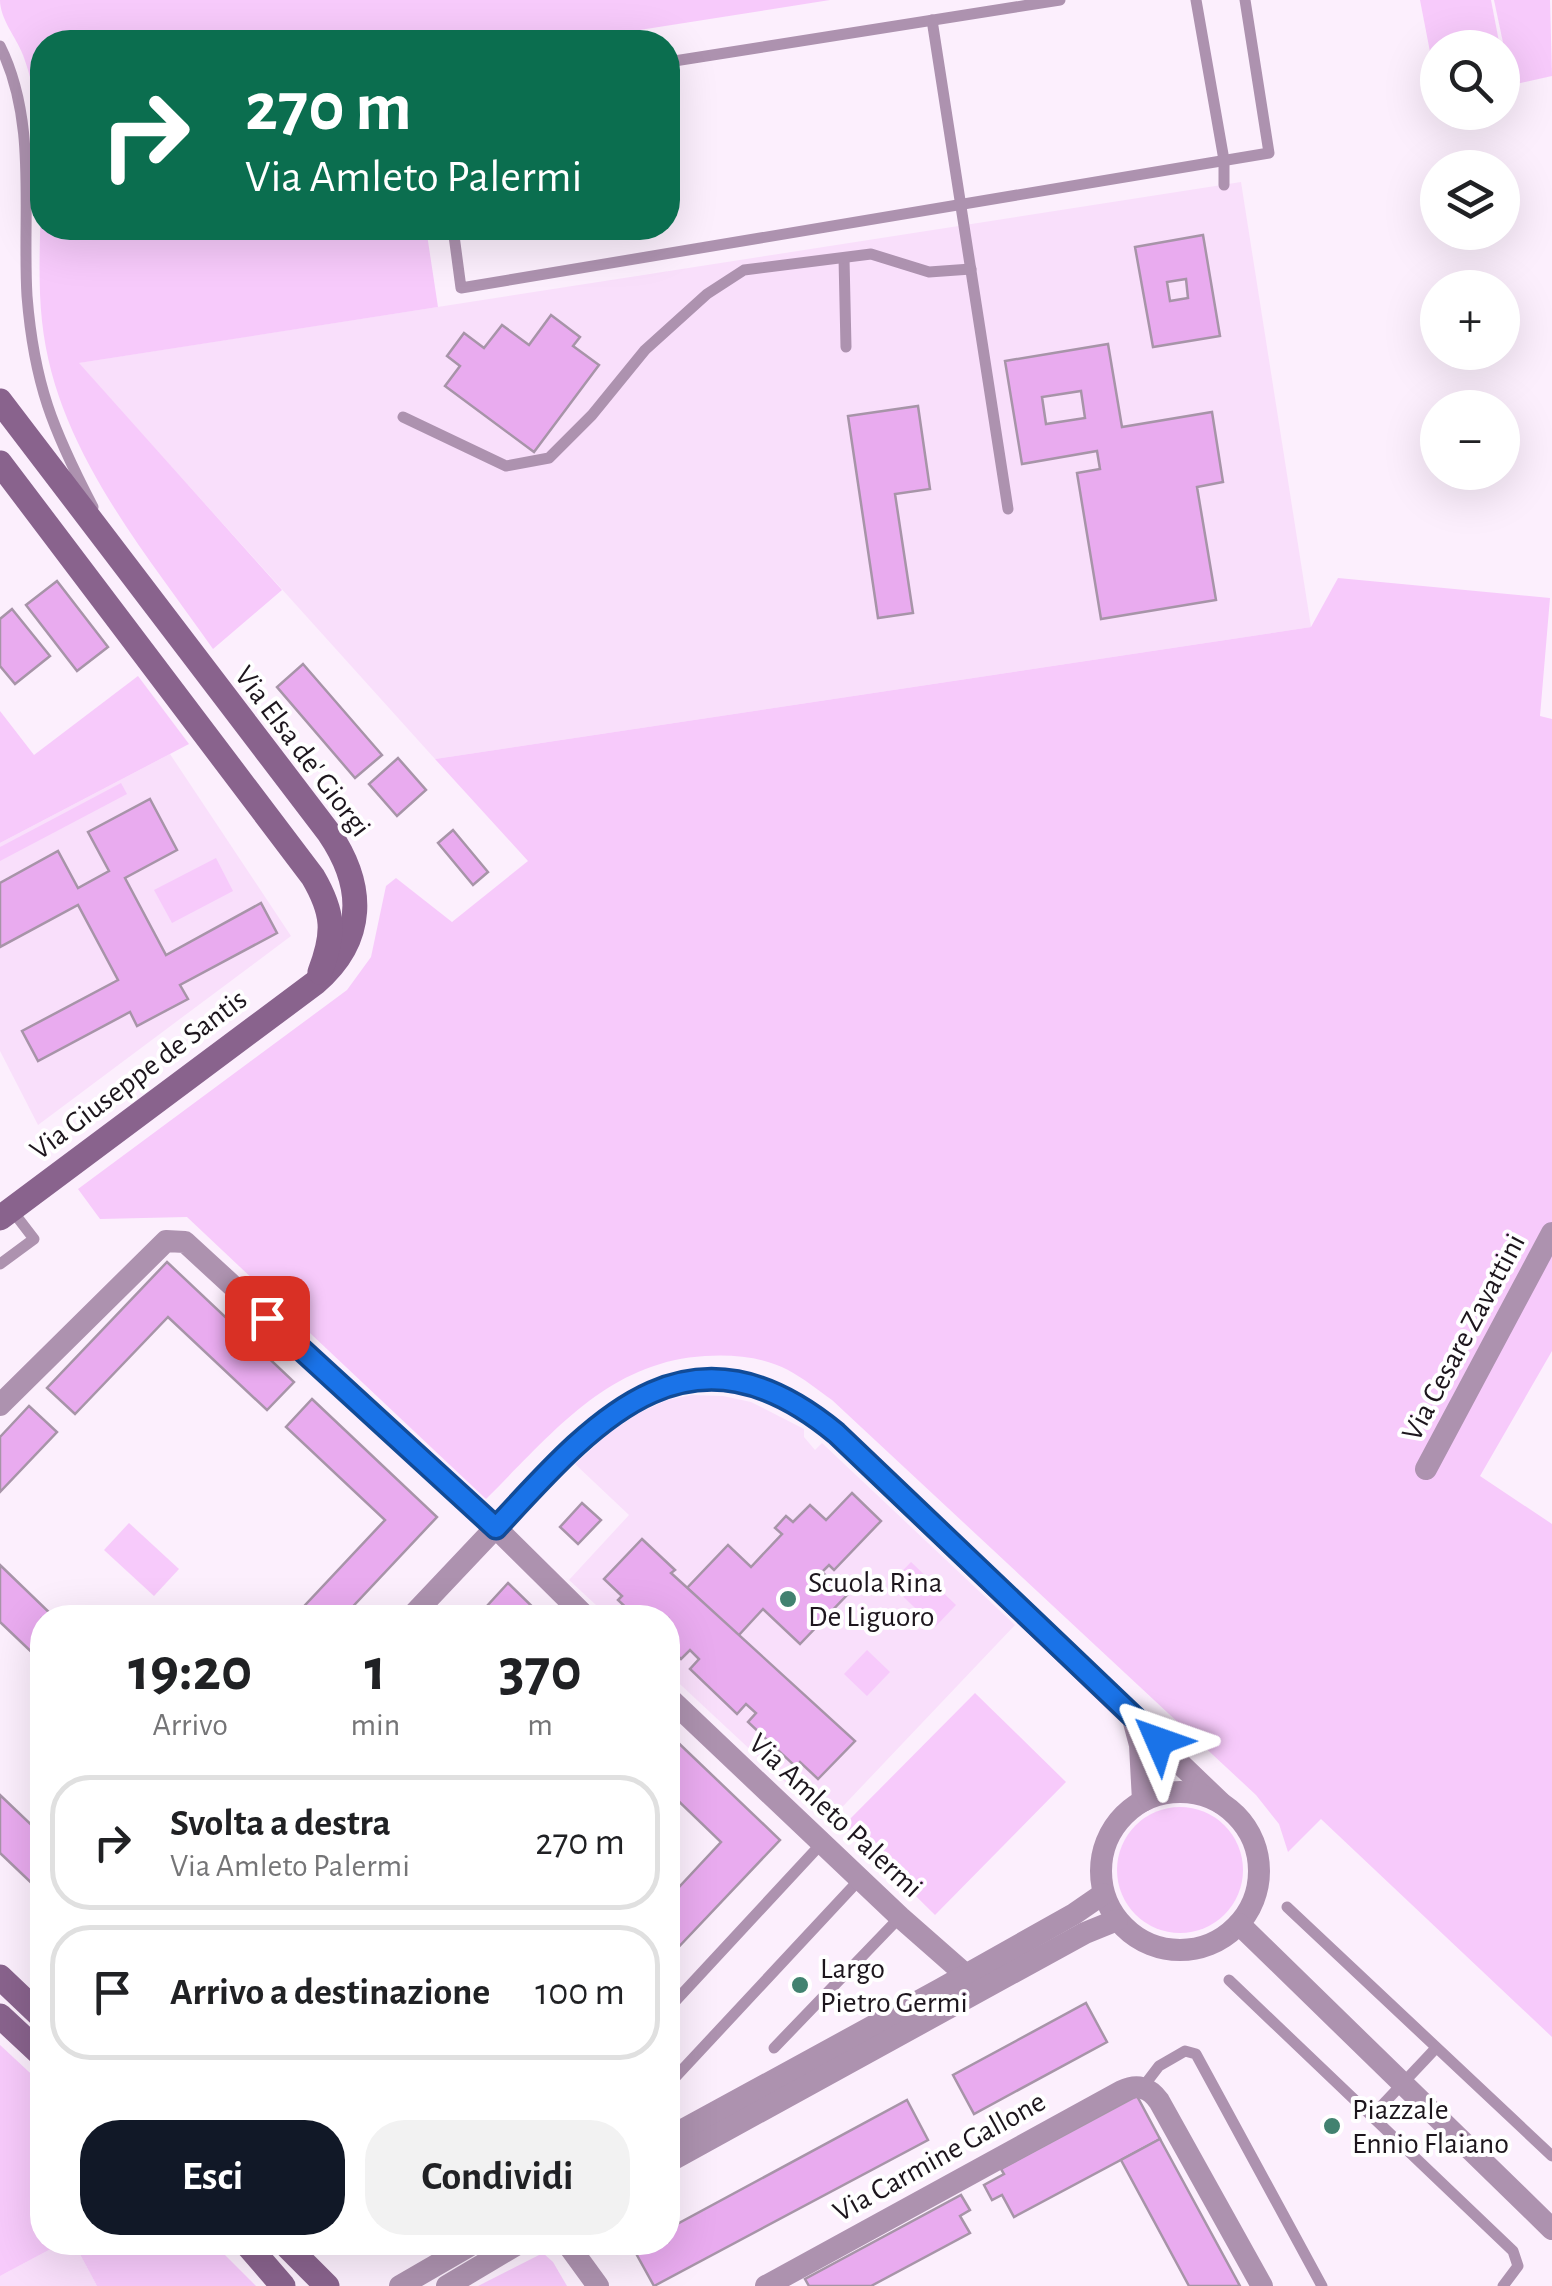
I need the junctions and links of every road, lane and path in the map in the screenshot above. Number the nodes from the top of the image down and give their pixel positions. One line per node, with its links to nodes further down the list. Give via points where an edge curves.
1 (1060, 0): 4 (lane)
2 (1196, 0): 7 (lane)
3 (1245, 0): 7 (lane, via 1269,152)
4 (932, 20): 6 (lane); 9 (lane)
5 (0, 46): 18 (lane, via 24,125 28,300 41,391 54,432)
6 (680, 60)
7 (1224, 160): 8 (lane); 9 (lane)
8 (1224, 184)
9 (961, 204): 10 (lane, via 462,288); 12 (lane)
10 (455, 240)
11 (844, 258): 12 (lane, via 871,254 929,272); 13 (lane); 15 (lane, via 744,270 707,294 644,350 549,458 506,466)
12 (971, 269): 17 (lane)
13 (846, 348)
14 (0, 402): 18 (main road, Via Elsa de' Giorgi)
15 (403, 417)
16 (0, 463): 19 (main road, via 319,886 331,932)
17 (1008, 509)
18 (126, 568): 19 (main road, Via Elsa de' Giorgi, via 347,864 355,892 352,930 332,969)
19 (316, 983): 20 (main road, Via Giuseppe de Santis)
20 (6, 1213): 22 (lane, via 34,1238)
21 (1552, 1234): 24 (street, Via Cesare Zavattini)
22 (0, 1264)
23 (0, 1405): 25 (street, via 166,1241 185,1242)
24 (1426, 1469)
25 (496, 1528): 26 (street); 27 (street); 29 (street, via 586,1435 648,1394 694,1380 772,1391 836,1433)
26 (422, 1605)
27 (574, 1605)
28 (680, 1708): 32 (street, Via Amleto Palermi)
29 (1132, 1716): 30 (street); 31 (street)
30 (1143, 1801): 31 (street, via 1168,1792); 34 (street, via 1110,1833 1102,1854)
31 (1221, 1802): 38 (street, via 1252,1836 1259,1859 1259,1882)
32 (822, 1844): 33 (street, Via Amleto Palermi); 42 (lane)
33 (860, 1879): 36 (street, Via Amleto Palermi); 48 (lane)
34 (1103, 1894): 37 (street); 39 (street)
35 (1287, 1907): 47 (lane)
36 (900, 1917): 39 (street, Via Amleto Palermi); 46 (lane)
37 (1117, 1920): 38 (street, via 1144,1942 1178,1951 1222,1939); 53 (street)
38 (1240, 1924): 49 (street)
39 (966, 1975): 52 (street)
40 (0, 1977): 43 (main road)
41 (1229, 1980): 51 (lane)
42 (680, 1996)
43 (30, 2002)
44 (0, 2016): 45 (main road)
45 (30, 2045)
46 (774, 2048)
47 (1436, 2048): 49 (lane); 54 (lane)
48 (680, 2072)
49 (1403, 2084): 51 (lane); 55 (street)
50 (1143, 2087): 62 (street, Via Carmine Gallone, via 1122,2091); 67 (street, via 1159,2100); 68 (lane, via 1159,2066 1185,2052 1196,2054)
51 (1372, 2116): 69 (lane, via 1514,2251 1518,2266)
52 (680, 2126)
53 (680, 2155)
54 (1552, 2156)
55 (1552, 2229)
56 (259, 2255): 63 (main road)
57 (296, 2255): 64 (main road)
58 (454, 2255): 65 (street)
59 (499, 2255): 66 (street)
60 (576, 2255): 61 (street)
61 (594, 2278)
62 (769, 2285)
63 (283, 2286)
64 (327, 2286)
65 (400, 2286)
66 (447, 2286)
67 (1262, 2286)
68 (1322, 2286)
69 (1503, 2286)

